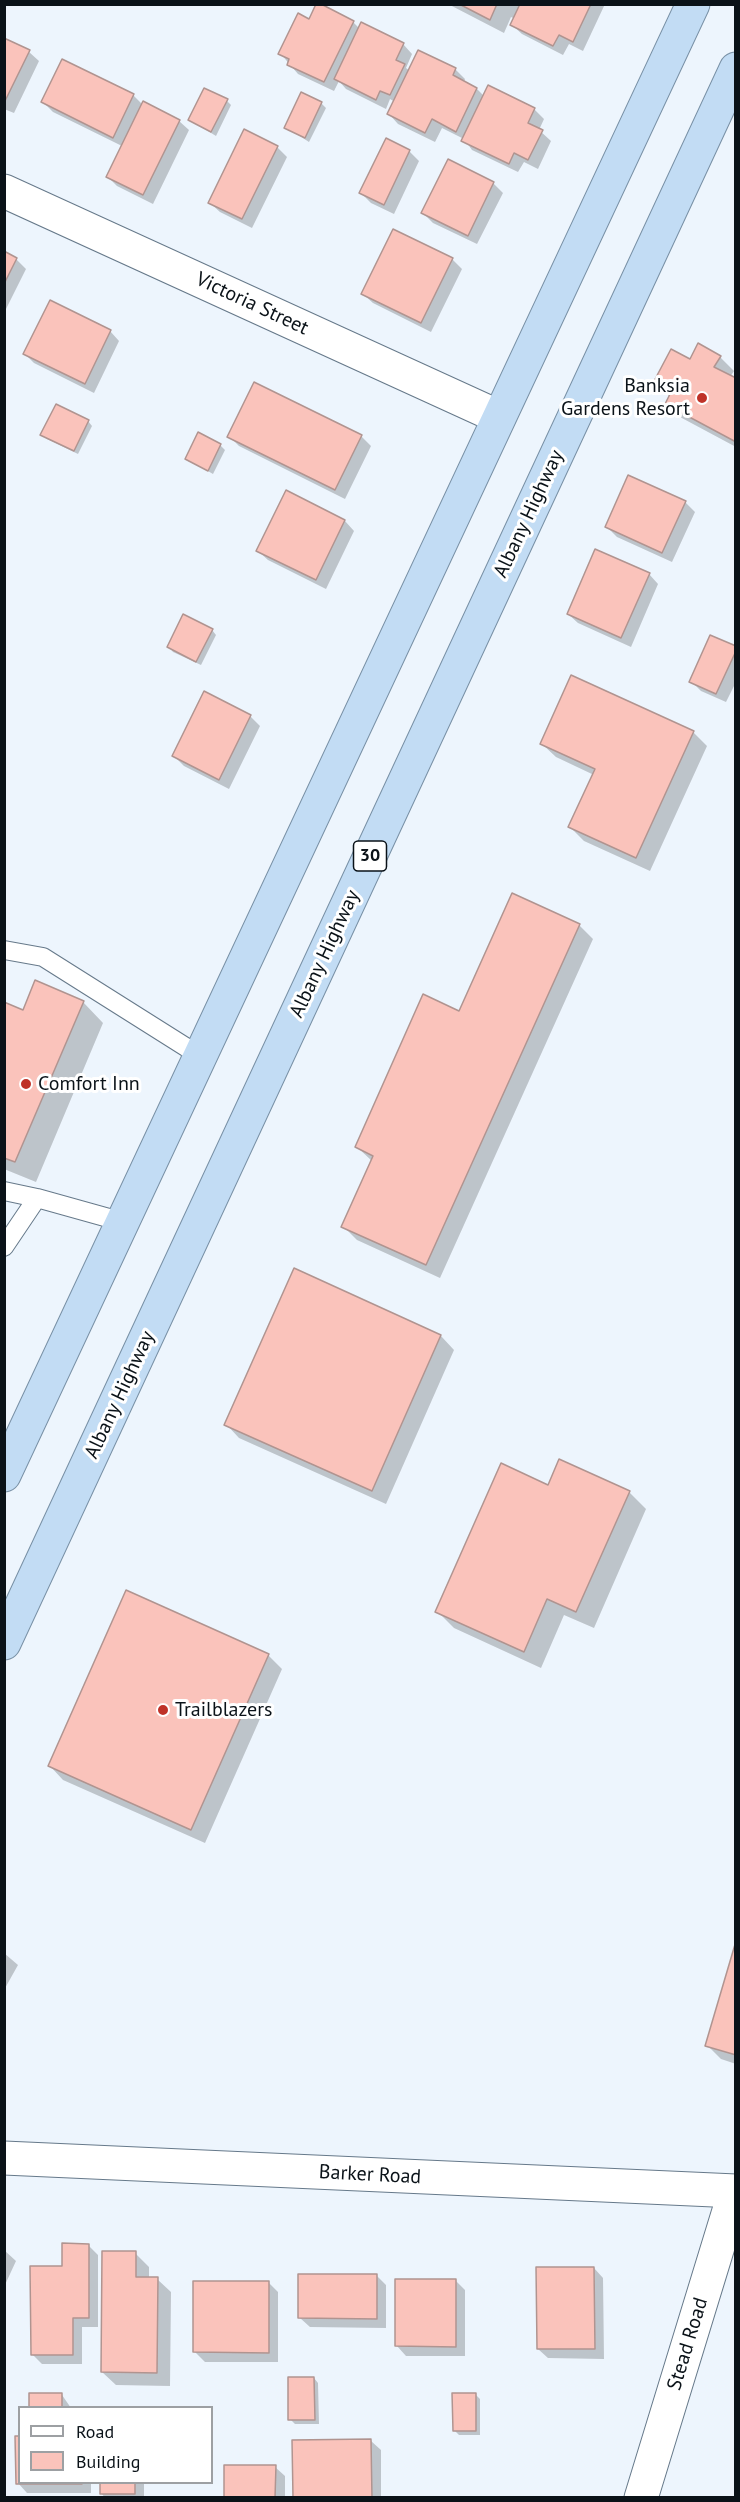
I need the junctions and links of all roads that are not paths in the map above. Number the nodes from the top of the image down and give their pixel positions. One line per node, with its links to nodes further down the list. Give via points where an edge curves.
1 (693, 4): 4 (highway)
2 (735, 69): 12 (highway, Albany Highway / 30)
3 (4, 192): 4 (street, Victoria Street)
4 (499, 417): 6 (highway)
5 (4, 950): 6 (lane, via 43,957)
6 (200, 1056): 9 (highway)
7 (4, 1191): 8 (lane)
8 (37, 1198): 9 (lane); 10 (lane)
9 (123, 1222): 11 (highway)
10 (4, 1246)
11 (4, 1475)
12 (4, 1643)
13 (4, 2158): 14 (street, Barker Road)
14 (735, 2191): 15 (street, Stead Road)
15 (641, 2498)

